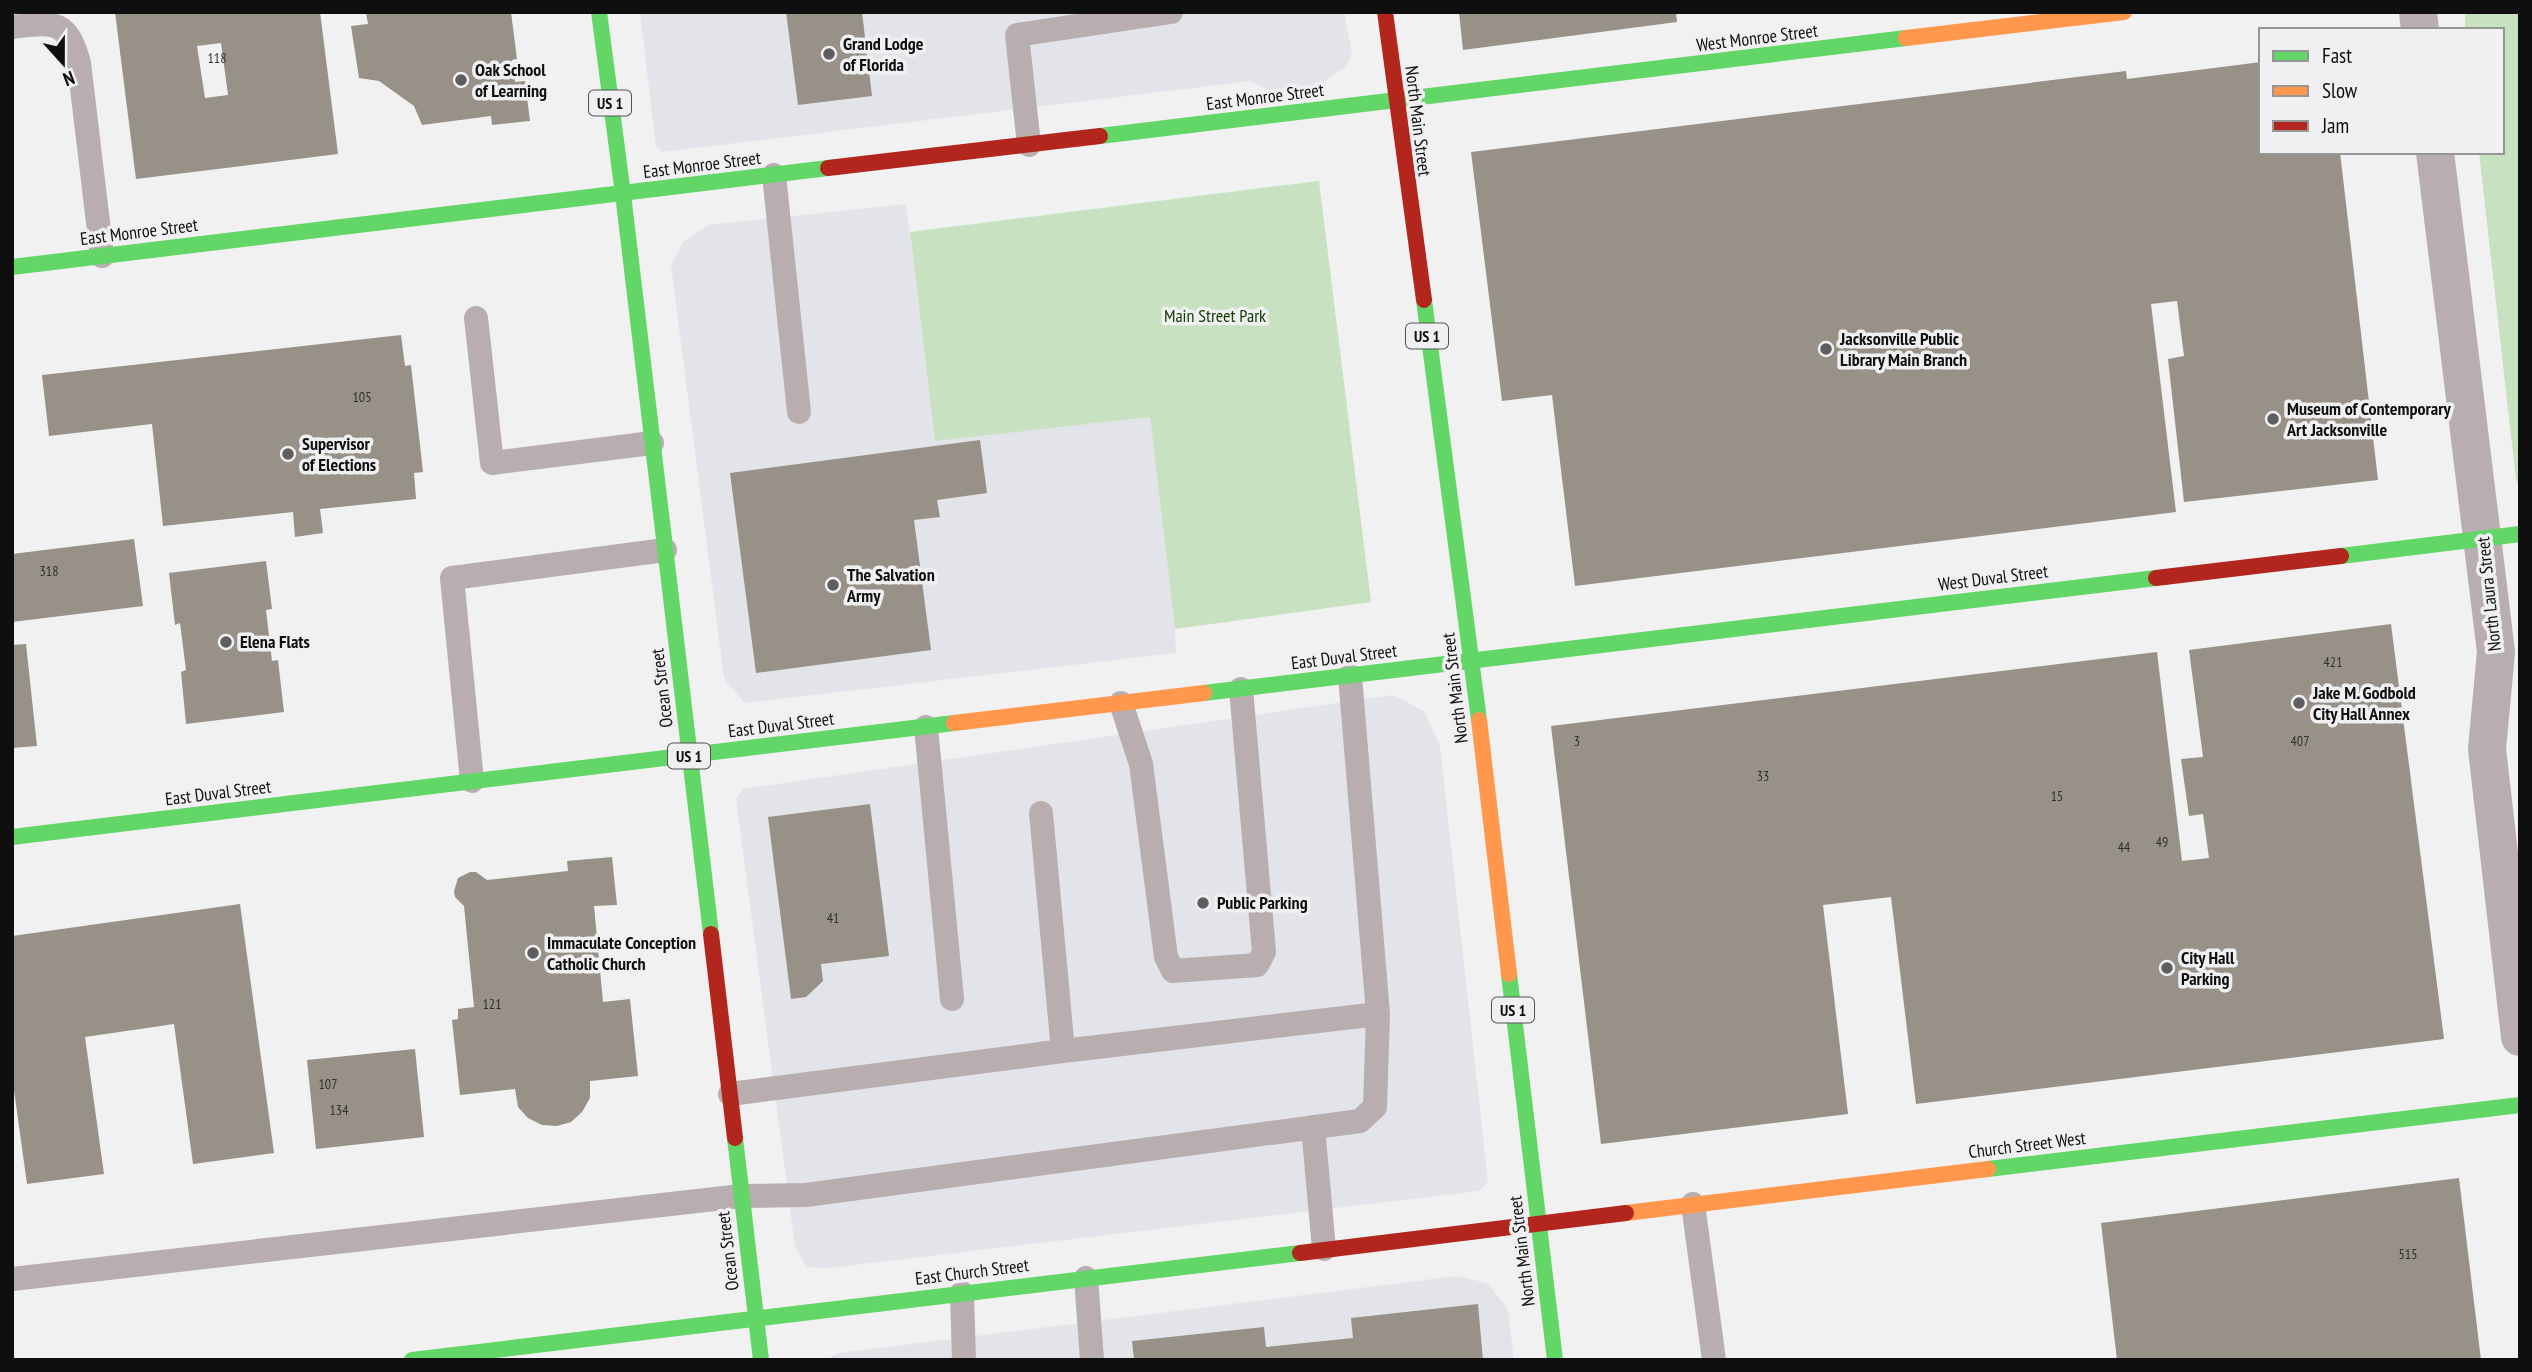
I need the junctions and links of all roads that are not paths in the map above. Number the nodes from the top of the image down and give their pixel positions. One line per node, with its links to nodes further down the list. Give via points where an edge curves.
1 (598, 12): 12 (street, Ocean Street / US 1)
2 (1171, 12): 5 (lane)
3 (1385, 12): 8 (street, North Main Street / US 1)
4 (2124, 12): 8 (street, West Monroe Street)
5 (1133, 15): 6 (lane)
6 (1016, 23): 9 (lane)
7 (12, 27): 13 (lane, via 55,25 66,30 74,44)
8 (1396, 101): 9 (street, East Monroe Street); 21 (street, North Main Street / US 1)
9 (1029, 145): 11 (street, East Monroe Street)
10 (2435, 154): 19 (street, North Laura Street)
11 (774, 175): 12 (street, East Monroe Street); 16 (lane)
12 (623, 194): 13 (street, East Monroe Street); 17 (street, Ocean Street / US 1)
13 (102, 256): 14 (street, East Monroe Street)
14 (12, 267)
15 (476, 318): 17 (lane, via 492,463)
16 (799, 412)
17 (652, 443): 20 (street, Ocean Street / US 1)
18 (2520, 534): 19 (street, West Duval Street)
19 (2482, 538): 21 (street, West Duval Street); 32 (street, North Laura Street, via 2496,664 2487,749)
20 (665, 551): 26 (street, Ocean Street / US 1); 27 (lane, via 452,578)
21 (1472, 660): 22 (street, East Duval Street); 39 (street, North Main Street / US 1)
22 (1350, 676): 23 (street, East Duval Street); 31 (lane)
23 (1241, 689): 24 (street, East Duval Street); 24 (lane, via 1264,951 1257,965 1173,971 1166,957 1141,764)
24 (1121, 703): 25 (street, East Duval Street)
25 (926, 727): 26 (street, East Duval Street); 30 (lane)
26 (689, 755): 27 (street, East Duval Street); 34 (street, Ocean Street / US 1)
27 (472, 781): 29 (street, East Duval Street)
28 (1041, 813): 33 (lane)
29 (12, 837)
30 (952, 999)
31 (1378, 1014): 33 (lane); 36 (lane, via 1375,1107 1360,1121)
32 (2520, 1037)
33 (1063, 1051): 34 (lane)
34 (730, 1094): 37 (street, Ocean Street / US 1)
35 (2520, 1105): 38 (street, Church Street West)
36 (1313, 1127): 37 (lane, via 806,1195); 40 (lane)
37 (741, 1196): 42 (lane); 44 (street, Ocean Street / US 1)
38 (1693, 1204): 39 (street, Church Street West); 50 (lane)
39 (1538, 1223): 40 (street, East Church Street); 49 (street, North Main Street / US 1)
40 (1324, 1249): 41 (street, East Church Street)
41 (1086, 1278): 43 (street, East Church Street); 48 (lane)
42 (12, 1279)
43 (962, 1293): 44 (street, East Church Street); 47 (lane)
44 (756, 1318): 45 (street, East Church Street); 46 (street, Ocean Street / US 1)
45 (412, 1360)
46 (761, 1360)
47 (964, 1360)
48 (1092, 1360)
49 (1555, 1360)
50 (1714, 1360)

